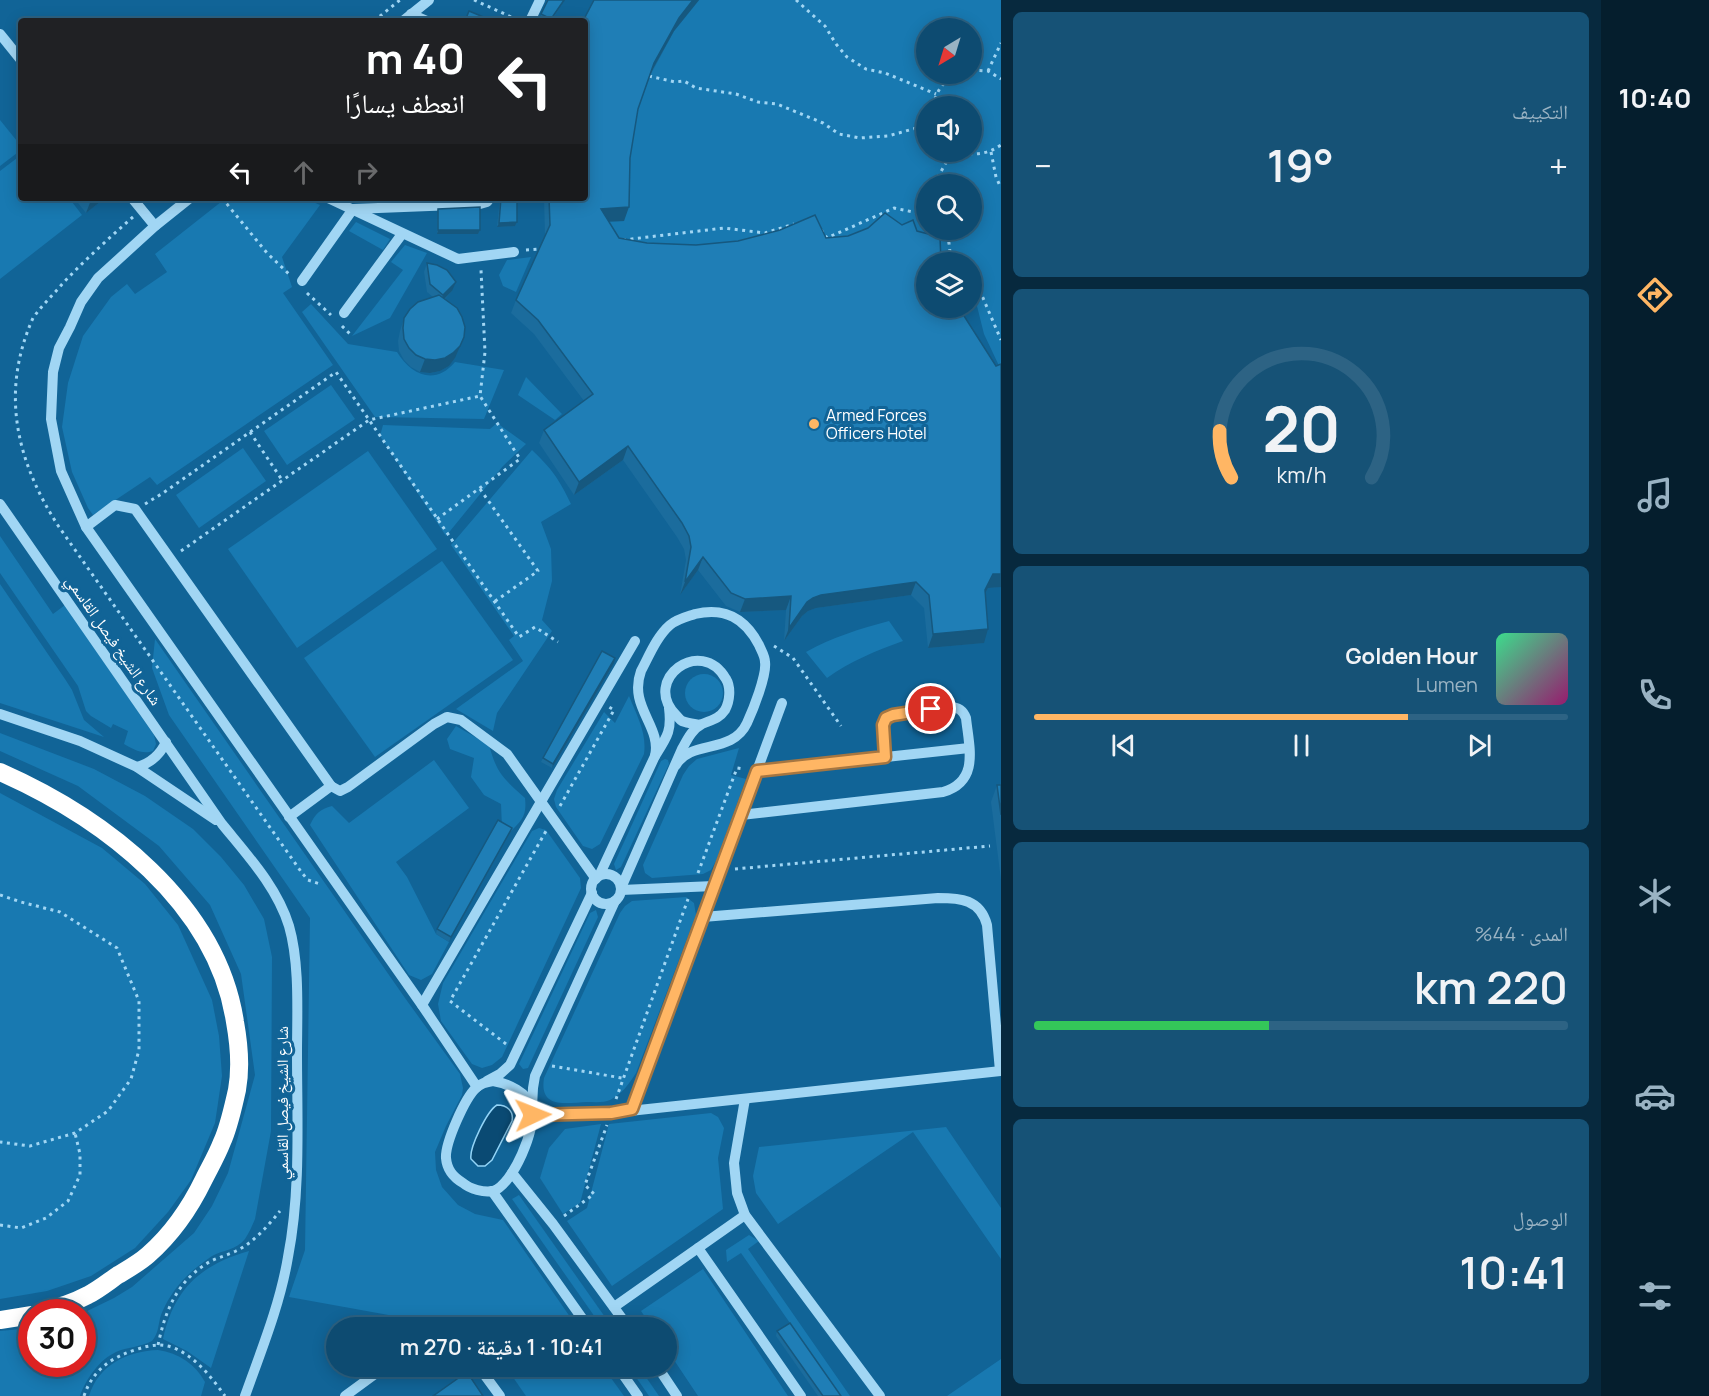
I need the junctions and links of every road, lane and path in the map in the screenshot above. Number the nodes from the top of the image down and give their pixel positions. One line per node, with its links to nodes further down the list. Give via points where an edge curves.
1 (400, 0): 6 (path)
2 (429, 0): 7 (street)
3 (474, 0): 8 (path)
4 (540, 0): 9 (street)
5 (796, 0): 18 (path, via 825,26 847,57 866,69)
6 (378, 18)
7 (407, 18)
8 (513, 18)
9 (531, 18)
10 (0, 34): 12 (street)
11 (1001, 43): 14 (path)
12 (18, 56)
13 (982, 71): 14 (path)
14 (988, 71): 16 (path)
15 (649, 76): 19 (path, via 777,104 839,134 860,138 888,136)
16 (1001, 79)
17 (944, 84): 18 (path)
18 (936, 94)
19 (916, 128)
20 (1001, 145): 21 (path)
21 (991, 152): 22 (path); 23 (path)
22 (982, 153)
23 (1001, 188)
24 (134, 201): 29 (street)
25 (186, 201): 33 (street)
26 (224, 201): 40 (path, via 267,253)
27 (335, 201): 30 (street)
28 (488, 201): 30 (street)
29 (141, 209): 33 (street); 45 (path, via 43,304 24,335)
30 (353, 209): 35 (street); 40 (street)
31 (916, 213): 34 (path, via 894,208 827,238)
32 (803, 222): 36 (path, via 765,233 724,228)
33 (155, 226): 55 (street, via 98,278 58,348 51,419 61,471)
34 (820, 228)
35 (402, 234): 39 (street, via 458,259); 42 (street)
36 (620, 240)
37 (547, 248): 38 (path)
38 (514, 252): 39 (street)
39 (480, 256): 46 (path, via 485,352)
40 (300, 283): 43 (path)
41 (982, 296): 44 (path)
42 (344, 313)
43 (352, 336)
44 (1001, 340)
45 (13, 368)
46 (480, 396): 47 (path); 51 (path, via 520,459)
47 (369, 420): 48 (path, via 336,372); 50 (path); 54 (path)
48 (250, 432): 50 (path); 53 (path)
49 (18, 449): 83 (path, via 59,527 302,873 316,884)
50 (282, 480): 56 (path)
51 (480, 488): 54 (path); 57 (path, via 538,571)
52 (0, 504): 66 (street, شارع الشيخ فيصل القاسمي)
53 (135, 509): 55 (street, via 114,505); 56 (street)
54 (437, 519): 57 (path)
55 (86, 527): 78 (street)
56 (170, 558): 75 (street)
57 (495, 602): 59 (path, via 519,637 535,627)
58 (635, 641): 76 (street)
59 (558, 642)
60 (758, 642): 65 (path, via 777,647 793,658); 68 (street, via 738,619 718,612 680,618 666,629 641,671 637,686 639,702 655,738); 70 (street, via 766,670 744,730 730,741 682,756)
61 (782, 703): 73 (street)
62 (669, 708): 64 (street, via 682,721); 64 (street, via 665,693 668,679 677,667 691,661 705,662 718,669 727,681 725,709 714,720); 68 (street, via 671,723)
63 (0, 714): 71 (street, شارع الشيخ فيصل القاسمي, via 80,741)
64 (700, 725): 70 (street, via 690,735)
65 (841, 726)
66 (166, 742): 71 (street, via 151,761); 79 (street, شارع الشيخ فيصل القاسمي)
67 (969, 748): 69 (street); 69 (street, via 966,717 950,707 886,718); 77 (street, via 967,774 957,786 943,792)
68 (655, 756): 82 (street)
69 (885, 757): 73 (street)
70 (676, 765): 86 (street)
71 (137, 767): 79 (street, شارع الشيخ فيصل القاسمي)
72 (745, 769): 85 (path, via 737,768)
73 (757, 771): 77 (street)
74 (0, 772): 107 (highway, via 95,824 144,863 201,931 222,973 234,1011 239,1046 237,1089 223,1141 192,1203 147,1256)
75 (331, 786): 76 (street, via 340,791 348,787 447,717 460,720 507,754); 78 (street)
76 (541, 802): 82 (street); 91 (street)
77 (741, 815): 81 (street)
78 (289, 817): 91 (street)
79 (222, 824): 101 (street, شارع الشيخ فيصل القاسمي, via 258,868 289,926 297,1015)
80 (990, 846): 81 (path)
81 (720, 870): 84 (street)
82 (598, 878): 86 (street, via 611,876 618,880); 87 (street)
83 (326, 884)
84 (714, 886): 85 (street); 90 (street)
85 (693, 887): 86 (street); 97 (path)
86 (621, 889): 89 (street)
87 (592, 893): 89 (street, via 600,903); 93 (street, via 510,1065)
88 (0, 895): 98 (path, via 60,912 117,948 139,1001 139,1050 131,1079 108,1111)
89 (615, 901): 96 (street, via 535,1076)
90 (703, 917): 92 (street, via 938,898 968,901 981,910 987,925); 95 (street)
91 (422, 1005): 93 (street)
92 (1000, 1071): 94 (street)
93 (481, 1084): 96 (street, via 498,1082 512,1088 525,1096); 102 (street, via 469,1095 446,1156 454,1177 466,1186)
94 (746, 1099): 95 (street); 103 (street, via 734,1163 737,1193)
95 (632, 1109): 97 (street)
96 (533, 1111): 97 (street); 100 (street, via 532,1125)
97 (611, 1113): 104 (path, via 585,1185 594,1194)
98 (75, 1133): 99 (path, via 30,1146); 105 (path, via 80,1175 68,1201 46,1218 21,1227)
99 (0, 1142)
100 (512, 1173): 102 (street); 104 (street)
101 (297, 1188): 113 (path, via 248,1243 206,1264 186,1281 166,1312); 120 (street, شارع الشيخ فيصل القاسمي, via 286,1268)
102 (492, 1191): 110 (street)
103 (745, 1215): 106 (street); 126 (street)
104 (553, 1224): 108 (street)
105 (0, 1225)
106 (698, 1248): 108 (street); 125 (street)
107 (79, 1299)
108 (614, 1306): 111 (street)
109 (18, 1317): 112 (highway)
110 (581, 1317)
111 (622, 1317)
112 (0, 1320)
113 (158, 1345): 118 (path, via 111,1359 97,1371); 119 (path, via 173,1348 193,1360)
114 (371, 1377): 121 (street)
115 (486, 1377): 122 (street)
116 (625, 1377): 123 (street)
117 (664, 1377): 124 (street)
118 (84, 1396)
119 (225, 1396)
120 (245, 1396)
121 (345, 1396)
122 (500, 1396)
123 (638, 1396)
124 (677, 1396)
125 (801, 1396)
126 (880, 1396)

